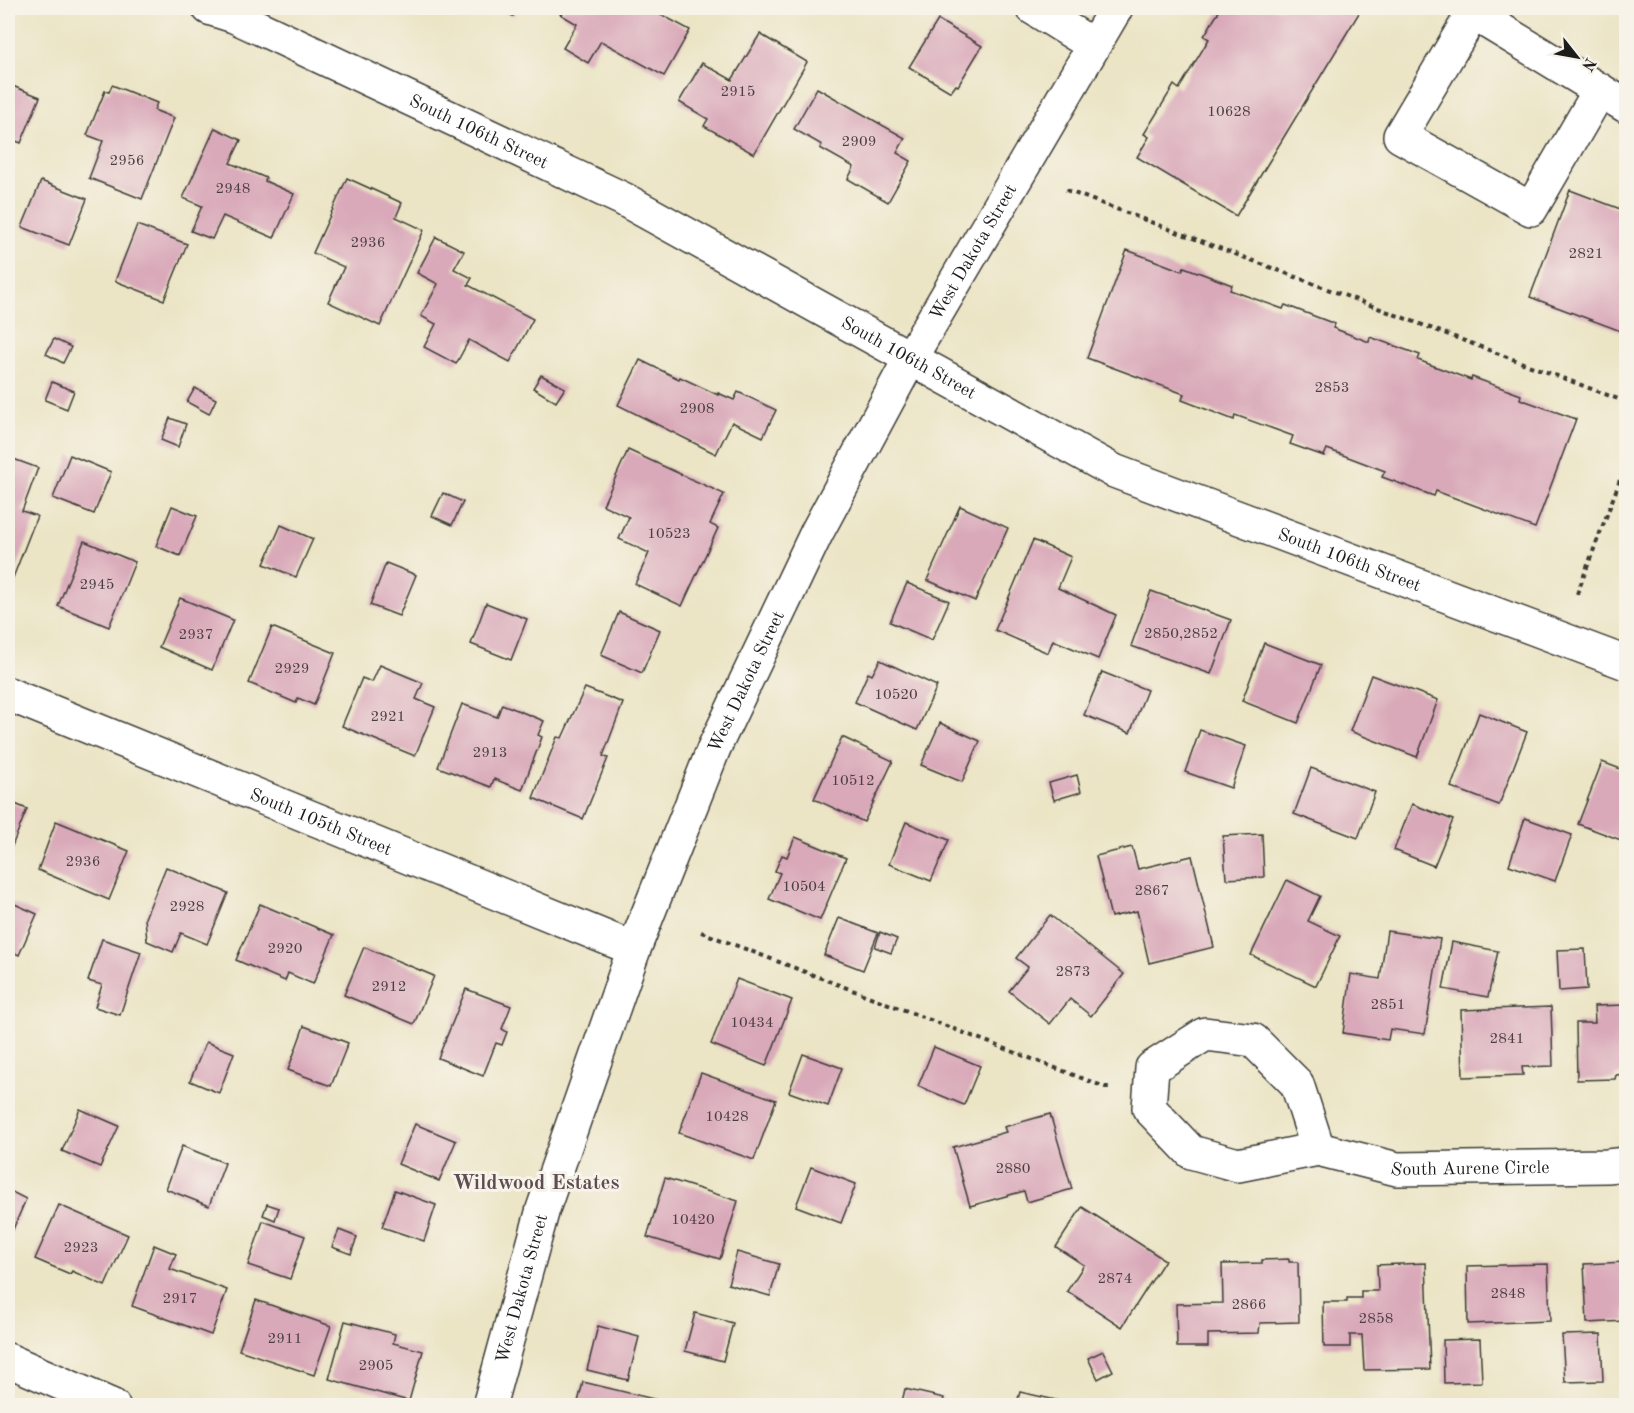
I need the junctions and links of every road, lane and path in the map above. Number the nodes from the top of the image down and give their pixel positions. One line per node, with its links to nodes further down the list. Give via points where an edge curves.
1 (209, 8): 8 (street, South 106th Street, via 623,199)
2 (1033, 8): 5 (street)
3 (1116, 8): 5 (street, West Dakota Street)
4 (1472, 10): 6 (street); 6 (street, via 1400,136 1531,209)
5 (1093, 45): 8 (street, West Dakota Street)
6 (1613, 98)
7 (1066, 190): 9 (path)
8 (911, 357): 12 (street, South 106th Street, via 1114,471); 15 (street, West Dakota Street, via 817,532 714,748)
9 (1626, 402)
10 (1626, 465): 11 (path)
11 (1577, 594)
12 (1626, 663)
13 (8, 694): 15 (street, South 105th Street)
14 (701, 932): 16 (path, via 1105,1086)
15 (634, 950): 21 (street, West Dakota Street, via 543,1209)
16 (1150, 1089): 17 (street, South Aurene Circle, via 1149,1108 1191,1152 1238,1165); 17 (street, via 1152,1068 1205,1034 1253,1040 1297,1084)
17 (1318, 1149): 18 (street, South Aurene Circle, via 1397,1169)
18 (1626, 1164)
19 (8, 1360): 20 (street)
20 (113, 1406)
21 (489, 1406)

